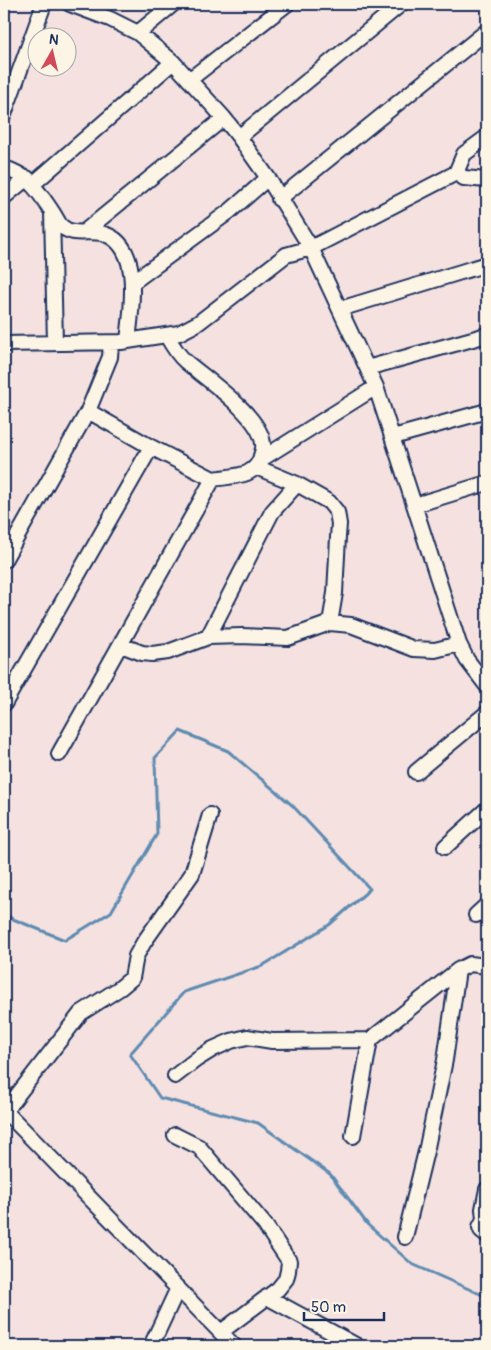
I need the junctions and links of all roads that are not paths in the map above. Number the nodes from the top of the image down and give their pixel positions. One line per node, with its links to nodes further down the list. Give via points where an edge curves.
1 (44, 4): 10 (street)
2 (173, 4): 7 (street)
3 (287, 4): 9 (street)
4 (401, 4): 12 (street)
5 (77, 5): 7 (street)
6 (487, 31): 20 (street)
7 (138, 33): 8 (street)
8 (173, 62): 9 (street); 18 (street)
9 (189, 80): 11 (street)
10 (4, 114)
11 (224, 118): 12 (street); 22 (street)
12 (239, 137): 16 (street)
13 (487, 137): 15 (street, via 464,154)
14 (4, 168): 18 (street)
15 (456, 173): 17 (street, via 464,178); 23 (street)
16 (268, 178): 20 (street); 25 (street, via 230,211)
17 (487, 180)
18 (30, 181): 19 (street); 21 (street)
19 (4, 197)
20 (279, 198): 23 (street)
21 (52, 210): 22 (street, via 66,230 76,234); 31 (street)
22 (84, 232): 25 (street, via 110,235 119,242 129,262)
23 (311, 248): 26 (street); 28 (street, via 286,255 198,323)
24 (487, 264): 26 (street)
25 (133, 282): 30 (street)
26 (340, 309): 33 (street)
27 (487, 335): 33 (street)
28 (167, 336): 30 (street); 39 (street, via 184,360 245,412 258,430 264,444)
29 (111, 342): 30 (street); 31 (street); 35 (street, via 110,357)
30 (128, 342)
31 (55, 343): 32 (street)
32 (4, 344)
33 (367, 368): 34 (street)
34 (376, 387): 37 (street); 39 (street)
35 (88, 411): 38 (street); 44 (street)
36 (487, 411): 37 (street)
37 (393, 437): 43 (street)
38 (150, 447): 40 (street); 50 (street)
39 (258, 463): 40 (street, via 247,473); 42 (street)
40 (213, 479): 48 (street)
41 (487, 483): 43 (street)
42 (298, 484): 45 (street, via 329,502 337,512 335,593); 46 (street, via 272,512)
43 (415, 505): 47 (street)
44 (5, 555)
45 (330, 623): 46 (street, via 288,638); 47 (street, via 351,625 414,649 435,650)
46 (208, 637): 48 (street, via 168,652 152,654 142,654)
47 (459, 644): 49 (street)
48 (121, 645): 52 (street)
49 (487, 686)
50 (4, 704)
51 (487, 713): 53 (street)
52 (59, 754)
53 (416, 772)
54 (487, 809): 56 (street)
55 (210, 815): 63 (street, via 192,874 144,942 136,956 132,978 81,1013)
56 (445, 847)
57 (487, 905): 58 (street)
58 (476, 916)
59 (487, 966): 60 (street, via 470,964)
60 (458, 970): 61 (street); 68 (street, via 445,1060)
61 (370, 1040): 62 (street, via 272,1041 247,1037 213,1049); 65 (street)
62 (175, 1076)
63 (4, 1111): 69 (street)
64 (175, 1135): 70 (street, via 199,1147 265,1225 289,1261 286,1279)
65 (352, 1136)
66 (487, 1189): 67 (street, via 480,1227)
67 (487, 1235)
68 (405, 1236)
69 (178, 1288): 71 (street); 72 (street)
70 (268, 1298): 71 (street); 74 (street)
71 (221, 1332): 73 (street)
72 (151, 1346)
73 (234, 1346)
74 (357, 1346)

